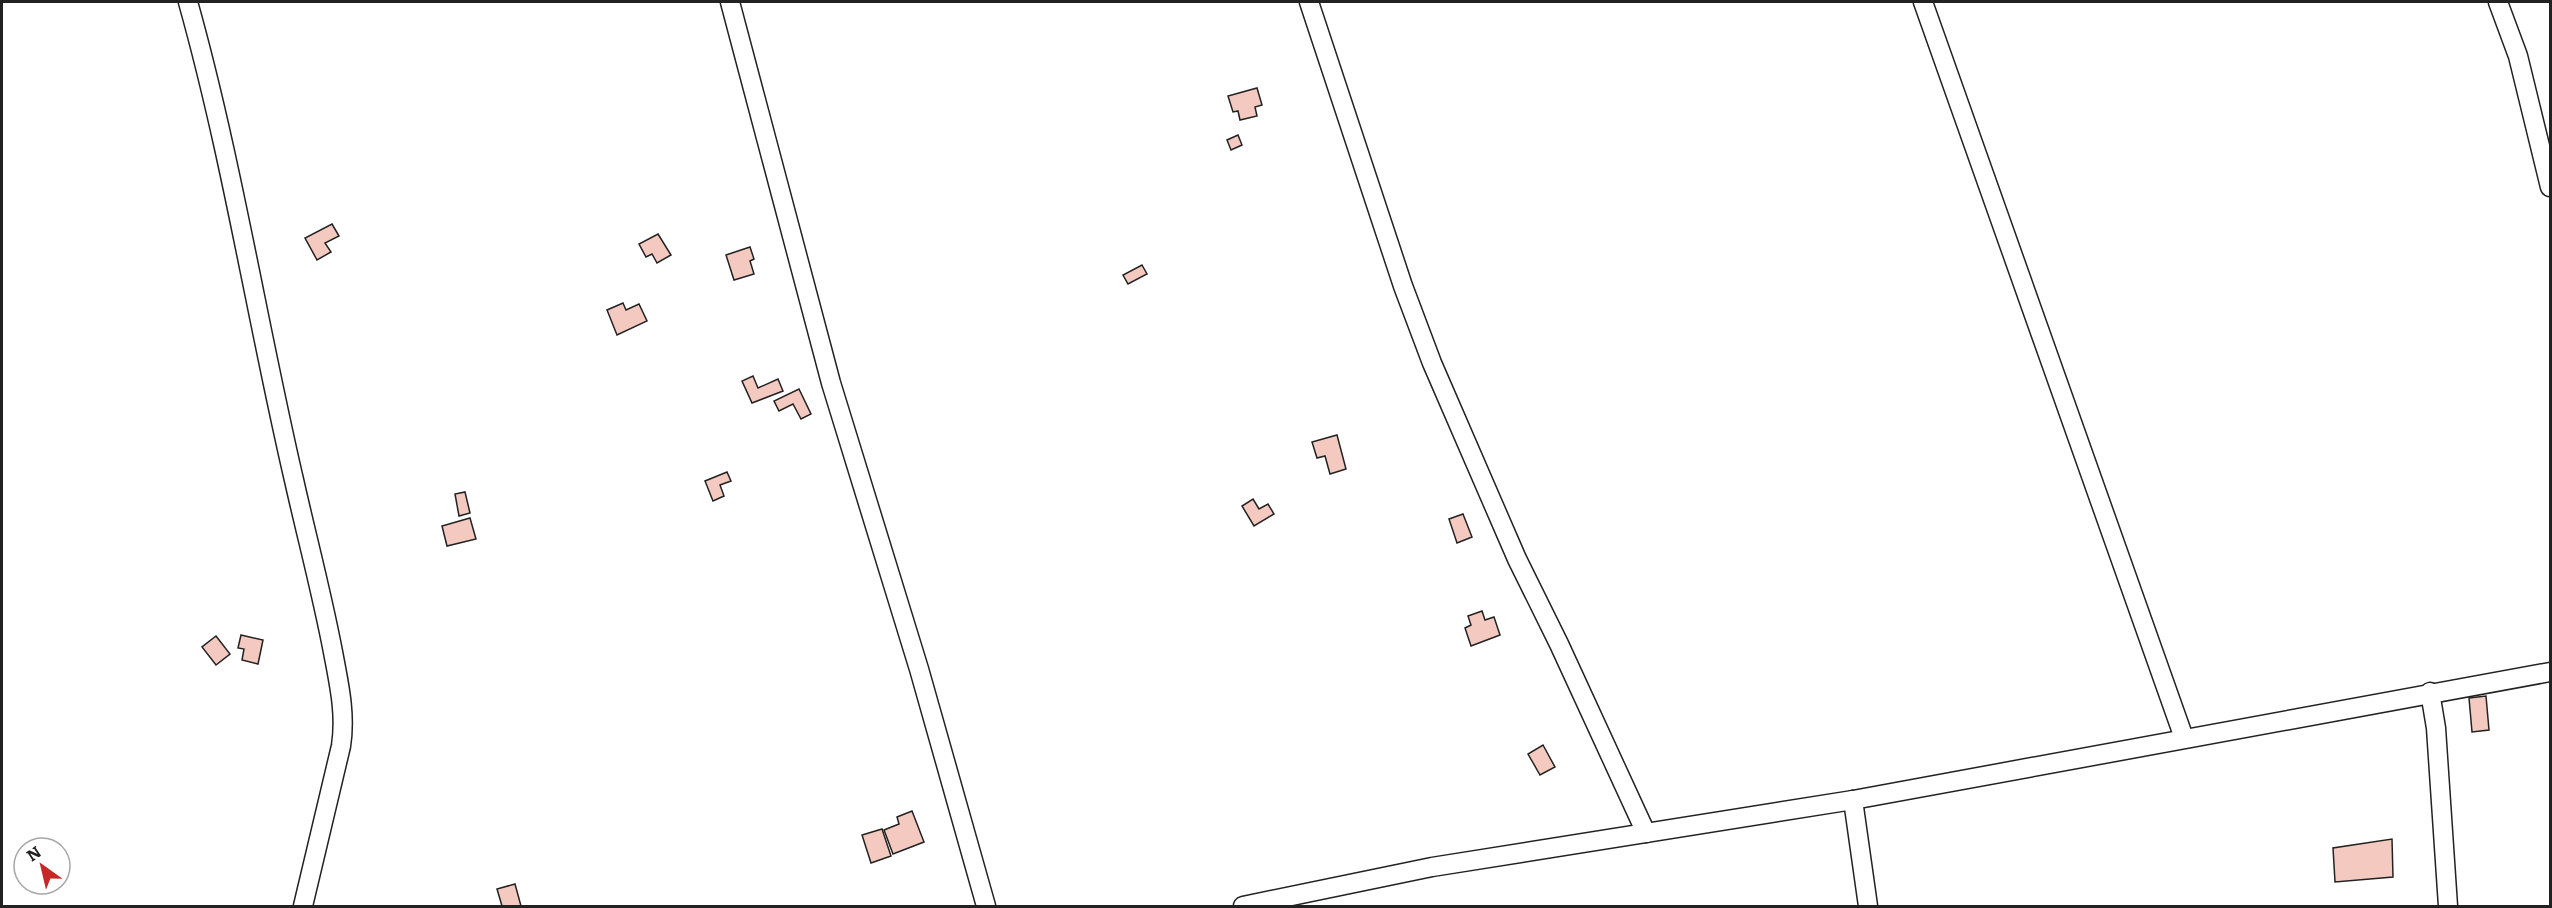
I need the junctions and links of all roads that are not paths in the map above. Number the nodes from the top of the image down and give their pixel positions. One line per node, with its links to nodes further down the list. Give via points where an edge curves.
1 (188, 2): 12 (street, via 218,114 254,302 320,584 342,705 344,728)
2 (730, 2): 13 (street, via 831,382)
3 (1309, 2): 11 (street, via 1432,363 1512,549)
4 (1923, 2): 9 (street)
5 (2498, 2): 6 (street, via 2518,56)
6 (2550, 187)
7 (2550, 672): 8 (street)
8 (2430, 692): 9 (street); 16 (street)
9 (2184, 738): 10 (street)
10 (1853, 800): 11 (street); 15 (street)
11 (1646, 833): 14 (street, via 1432,867)
12 (303, 906)
13 (986, 906)
14 (1243, 906)
15 (1868, 906)
16 (2448, 906)

